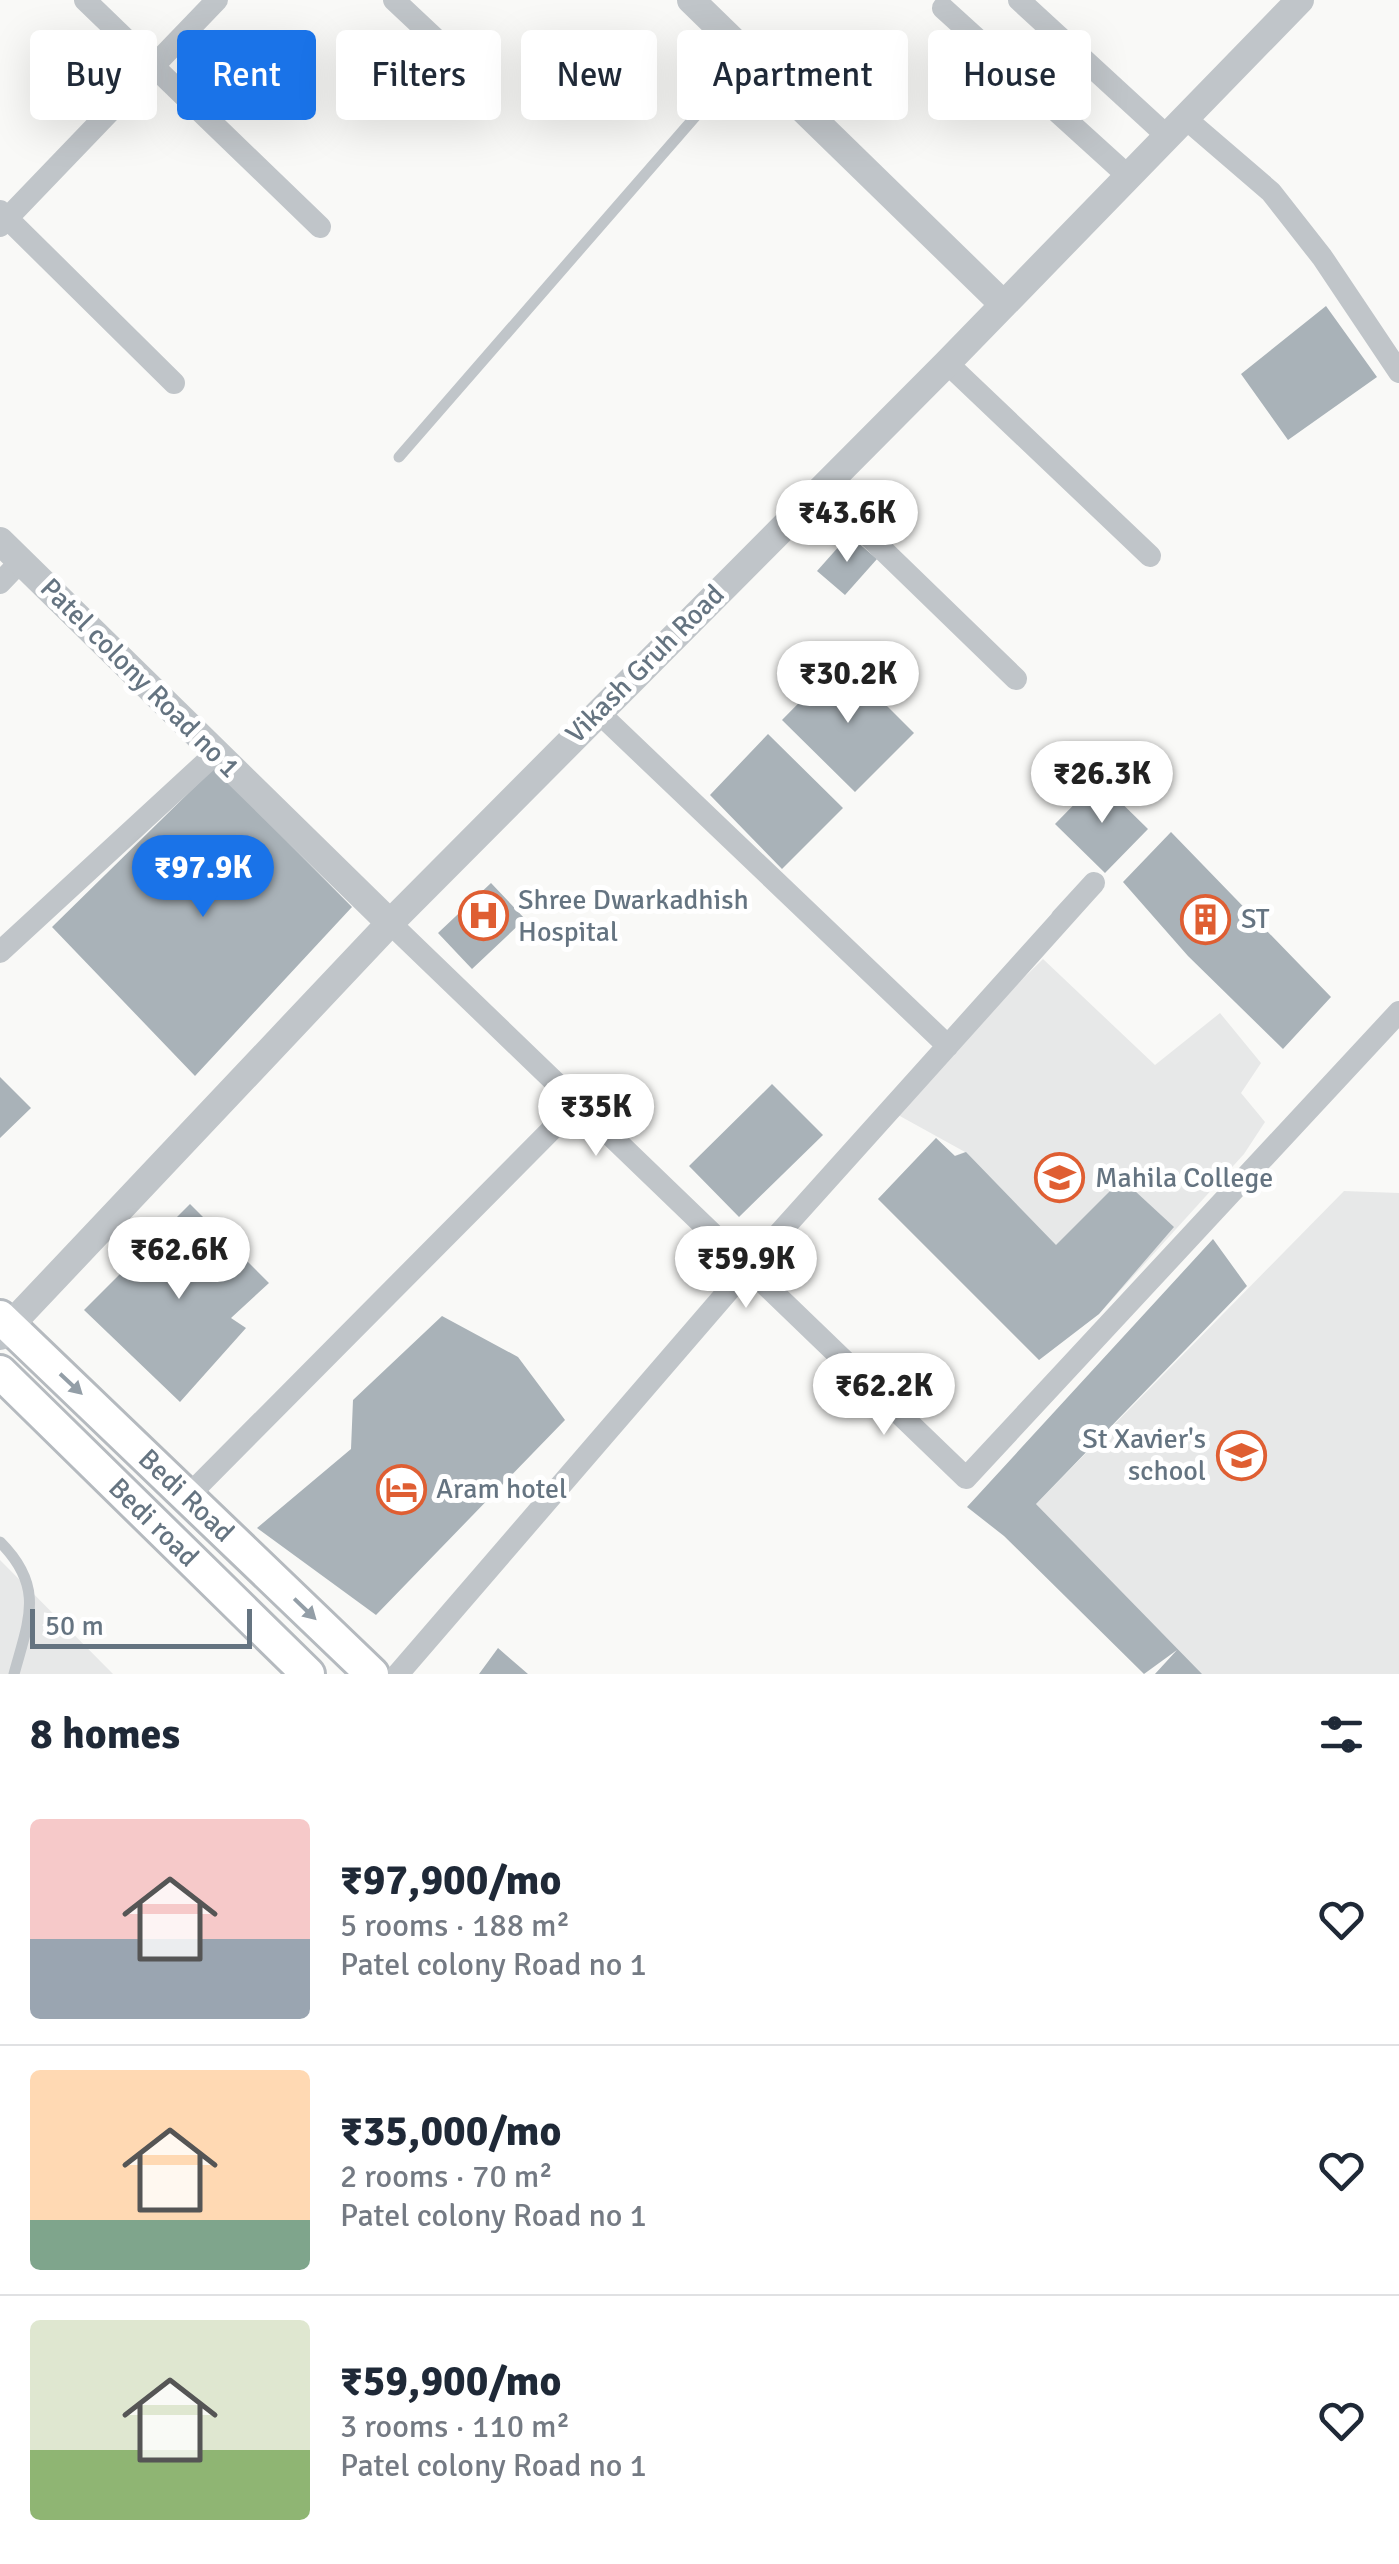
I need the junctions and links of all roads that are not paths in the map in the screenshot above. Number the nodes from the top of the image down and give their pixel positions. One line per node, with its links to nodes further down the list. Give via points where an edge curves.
1 (85, 0): 8 (street)
2 (217, 0): 11 (street)
3 (394, 0): 9 (street)
4 (692, 0): 10 (street)
5 (1019, 0): 16 (street)
6 (1300, 0): 16 (street, Vikash Gruh Road)
7 (943, 8): 17 (street)
8 (116, 30)
9 (426, 30)
10 (722, 30)
11 (157, 65)
12 (157, 69): 19 (street)
13 (101, 120): 18 (street)
14 (692, 120): 24 (lane)
15 (814, 120): 20 (street)
16 (1176, 127): 17 (street, Vikash Gruh Road); 22 (street, via 1271,192)
17 (1128, 176): 20 (street, Vikash Gruh Road)
18 (2, 218): 23 (street)
19 (320, 226)
20 (1003, 304): 21 (street, Vikash Gruh Road)
21 (947, 363): 25 (street, Vikash Gruh Road); 27 (street)
22 (1399, 372)
23 (174, 384)
24 (399, 457)
25 (820, 489): 30 (street); 31 (street, Vikash Gruh Road)
26 (0, 541): 28 (street, Patel colony Road no 1)
27 (1150, 556)
28 (21, 561): 29 (street); 32 (street, Patel colony Road no 1)
29 (0, 583)
30 (1016, 679)
31 (597, 711): 34 (street, Vikash Gruh Road); 37 (street)
32 (216, 753): 34 (street, Patel colony Road no 1); 35 (street)
33 (1062, 919): 37 (street)
34 (390, 923): 38 (street, Patel colony Road no 1); 40 (street, Vikash Gruh Road)
35 (0, 952)
36 (1399, 1012): 39 (street, Patel colony Road no 1, via 966,1478)
37 (948, 1046): 39 (street)
38 (577, 1104): 39 (street, Patel colony Road no 1); 42 (street)
39 (748, 1268): 47 (street)
40 (3, 1326): 42 (main road, Bedi Road, one-way to 42)
41 (0, 1372): 45 (main road, Bedi road)
42 (189, 1495): 46 (main road, Bedi Road, one-way to 46)
43 (0, 1542): 44 (lane, via 29,1580)
44 (14, 1674)
45 (308, 1674)
46 (372, 1674)
47 (398, 1674)

